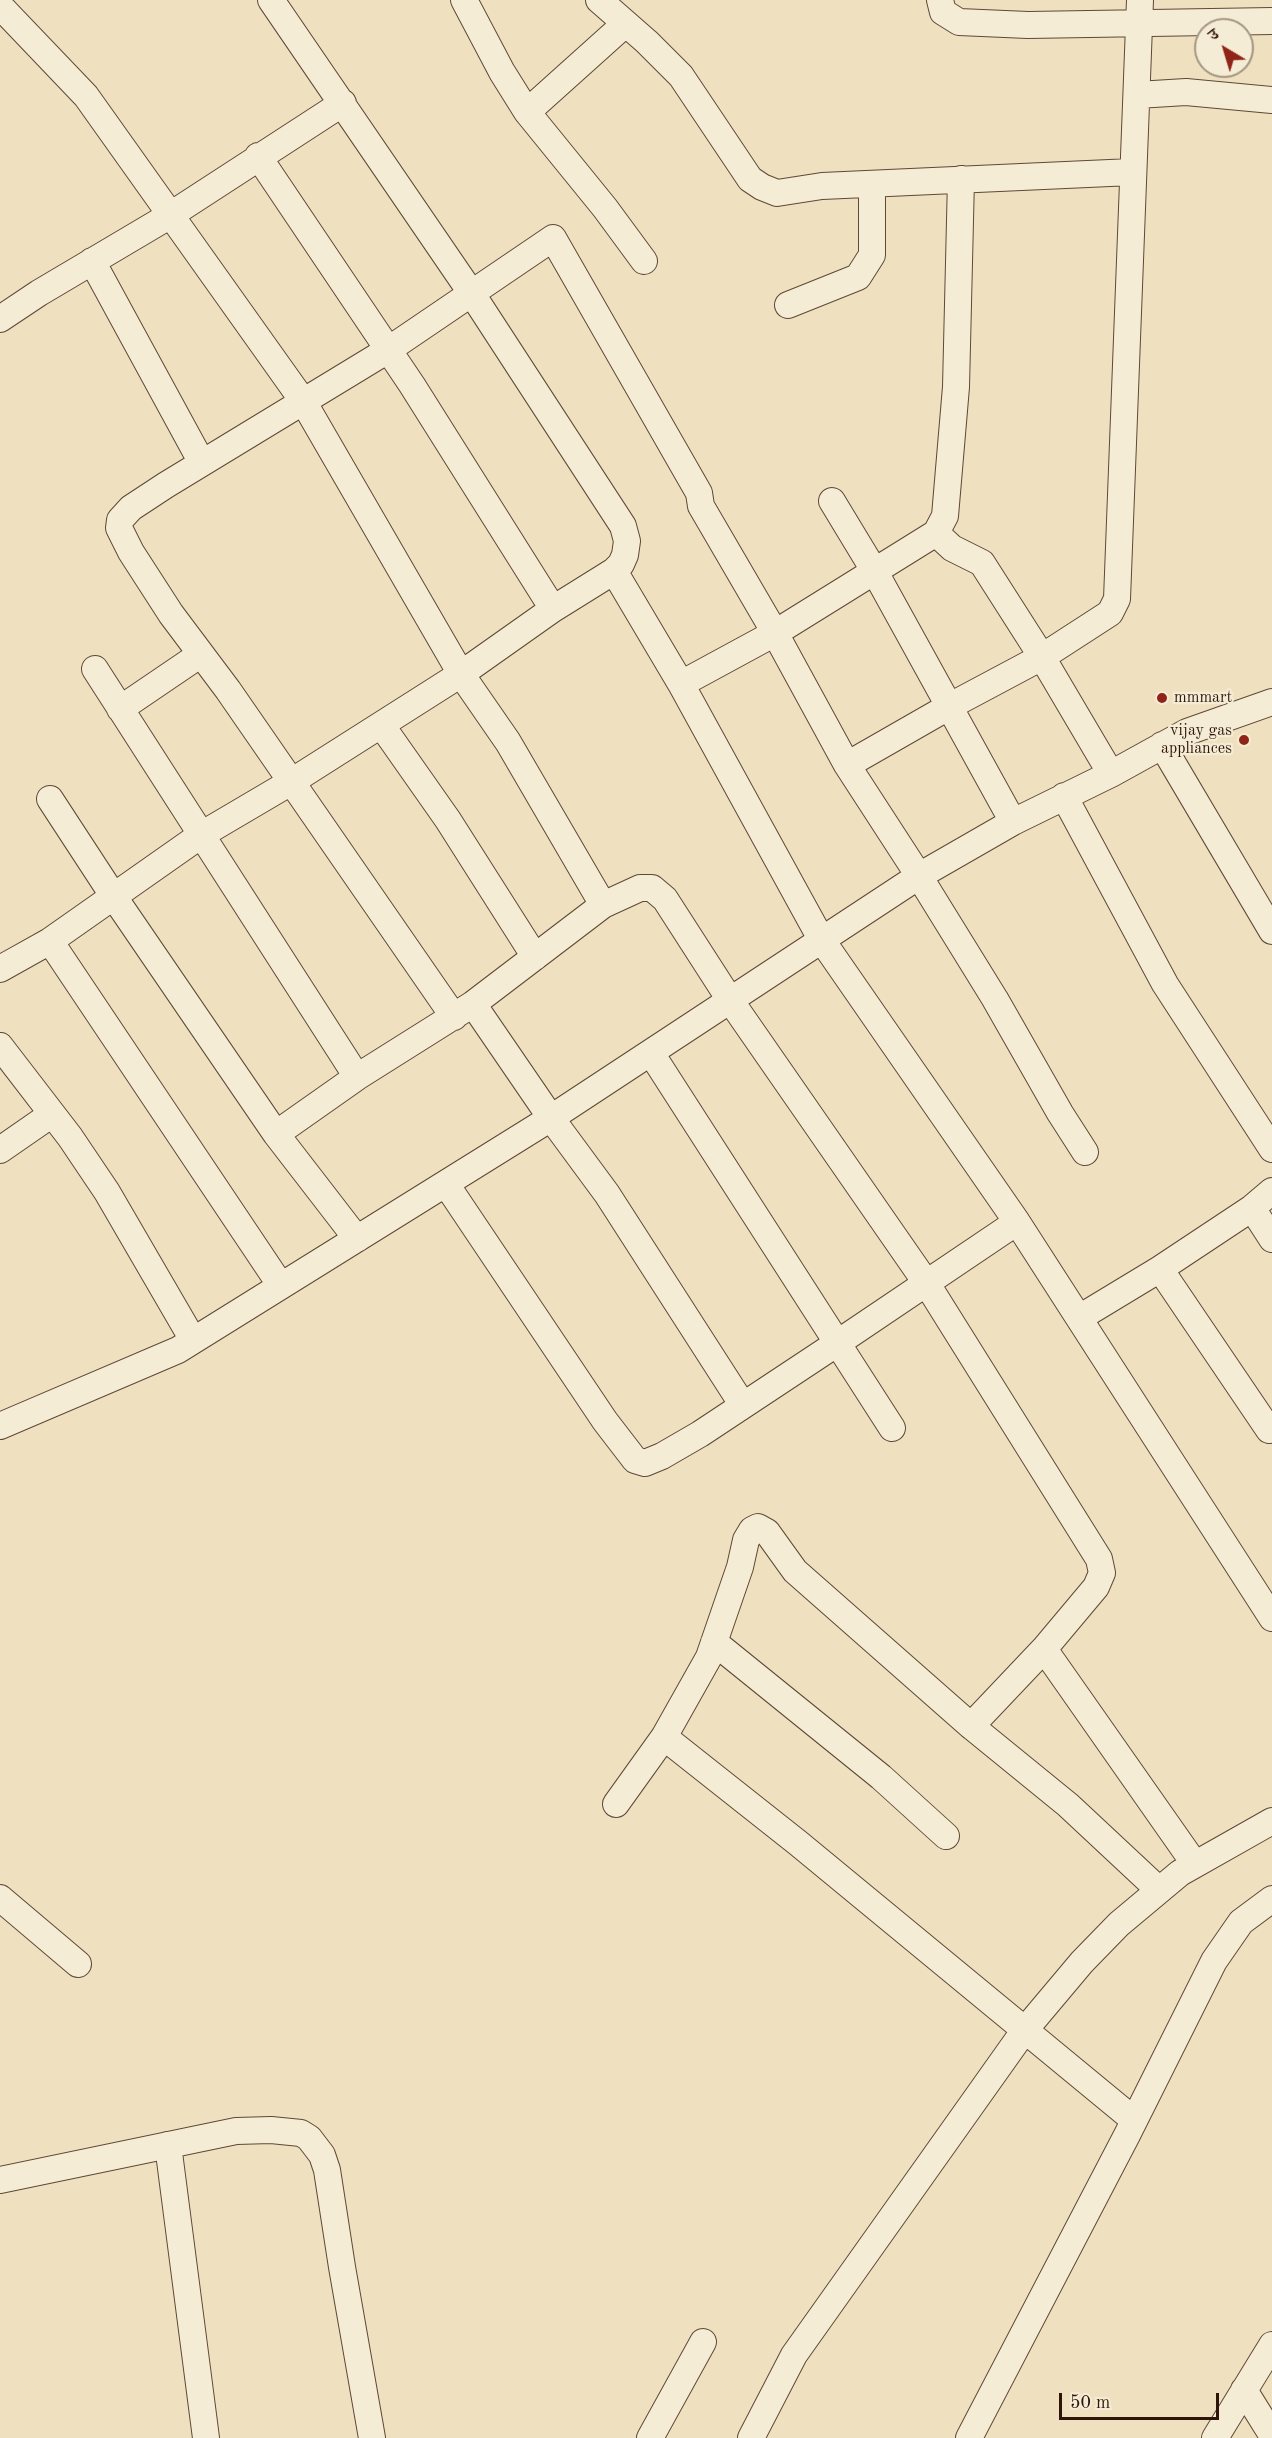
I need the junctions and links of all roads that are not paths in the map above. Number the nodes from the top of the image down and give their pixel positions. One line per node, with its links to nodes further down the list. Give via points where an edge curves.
1 (272, 0): 11 (street)
2 (464, 0): 12 (street)
3 (599, 0): 8 (street)
4 (940, 0): 6 (street, via 942,12 959,22 1028,25)
5 (0, 6): 17 (street, via 86,96)
6 (1139, 11): 7 (street); 9 (street)
7 (1272, 21)
8 (625, 24): 12 (street); 16 (street, via 681,76 756,183 777,193)
9 (1137, 95): 10 (street, via 1186,92); 14 (street)
10 (1272, 100)
11 (343, 103): 13 (street); 20 (street)
12 (527, 112): 19 (street)
13 (258, 156): 17 (street); 23 (street)
14 (1132, 172): 15 (street); 33 (street, via 1117,599 1110,613)
15 (961, 179): 16 (street); 27 (street, via 956,387 945,516)
16 (872, 184): 21 (street, via 872,255 858,277)
17 (169, 216): 18 (street); 24 (street)
18 (92, 261): 22 (street); 25 (street)
19 (644, 261)
20 (472, 294): 23 (street); 28 (street, via 623,526 626,548); 31 (street, via 553,238)
21 (788, 305)
22 (0, 319)
23 (388, 350): 24 (street); 30 (street)
24 (303, 401): 25 (street); 35 (street)
25 (202, 463): 32 (street, via 131,508 120,520 119,528 171,614)
26 (832, 501): 29 (street)
27 (936, 533): 29 (street); 33 (street, via 952,548 982,563)
28 (614, 571): 30 (street); 36 (street)
29 (875, 572): 31 (street); 38 (street)
30 (553, 609): 35 (street)
31 (775, 633): 36 (street); 42 (street)
32 (201, 654): 39 (street); 44 (street)
33 (1042, 657): 38 (street); 43 (street)
34 (95, 669): 39 (street)
35 (461, 674): 40 (street); 51 (street, via 508,742)
36 (681, 684): 53 (street)
37 (1272, 702): 41 (street, via 1187,732)
38 (950, 706): 42 (street); 47 (street)
39 (120, 709): 48 (street)
40 (382, 726): 44 (street); 55 (street, via 448,820)
41 (1162, 745): 43 (street); 52 (street)
42 (847, 765): 49 (street)
43 (1111, 774): 45 (street)
44 (291, 782): 48 (street); 58 (street)
45 (1064, 796): 47 (street); 65 (street, via 1165,984)
46 (50, 800): 50 (street)
47 (1013, 822): 49 (street)
48 (201, 835): 50 (street); 61 (street)
49 (919, 876): 53 (street); 67 (street)
50 (114, 897): 54 (street); 64 (street)
51 (603, 905): 55 (street); 57 (street, via 640,888 652,888 665,899)
52 (1272, 931)
53 (821, 939): 57 (street); 71 (street)
54 (50, 941): 56 (street); 76 (street)
55 (535, 957): 58 (street)
56 (0, 969)
57 (730, 1000): 60 (street); 75 (street)
58 (464, 1010): 61 (street); 63 (street)
59 (0, 1046): 62 (street)
60 (651, 1053): 63 (street); 79 (street)
61 (357, 1077): 64 (street)
62 (52, 1114): 66 (street); 78 (street, via 107,1192)
63 (551, 1118): 68 (street); 80 (street, via 607,1194)
64 (276, 1134): 72 (street)
65 (1272, 1149)
66 (0, 1150)
67 (1085, 1152)
68 (446, 1184): 72 (street); 80 (street, via 635,1460 645,1463 662,1456)
69 (1272, 1191): 70 (street)
70 (1252, 1208): 73 (street); 74 (street)
71 (1017, 1222): 75 (street); 77 (street)
72 (357, 1239): 76 (street)
73 (1272, 1239)
74 (1160, 1269): 77 (street); 83 (street)
75 (927, 1284): 79 (street); 86 (street, via 1099,1559 1102,1573 1096,1587)
76 (281, 1286): 78 (street)
77 (1079, 1318): 84 (street)
78 (193, 1340): 81 (street, via 178,1350)
79 (836, 1344): 80 (street); 82 (street)
80 (742, 1404)
81 (0, 1426)
82 (892, 1428)
83 (1269, 1430)
84 (1272, 1618)
85 (714, 1642): 87 (street, via 746,1540 758,1527 767,1532 795,1571); 88 (street); 91 (street, via 881,1777)
86 (1044, 1649): 87 (street); 92 (street)
87 (970, 1726): 93 (street, via 1068,1805)
88 (664, 1737): 89 (street); 97 (street)
89 (616, 1804)
90 (1272, 1821): 92 (street)
91 (946, 1836)
92 (1194, 1863): 93 (street)
93 (1159, 1890): 97 (street, via 1082,1962)
94 (0, 1898): 96 (street)
95 (1272, 1899): 98 (street, via 1241,1922 1214,1961)
96 (78, 1964)
97 (1024, 2031): 98 (street); 108 (street, via 794,2355)
98 (1134, 2120): 109 (street)
99 (168, 2145): 100 (street); 105 (street); 106 (street, via 236,2131 271,2130 301,2133 318,2149 327,2170)
100 (0, 2180)
101 (703, 2342): 107 (street)
102 (1272, 2345): 103 (street)
103 (1244, 2390): 104 (street); 110 (street)
104 (1272, 2435)
105 (206, 2438)
106 (372, 2438)
107 (650, 2438)
108 (751, 2438)
109 (969, 2438)
110 (1215, 2438)

